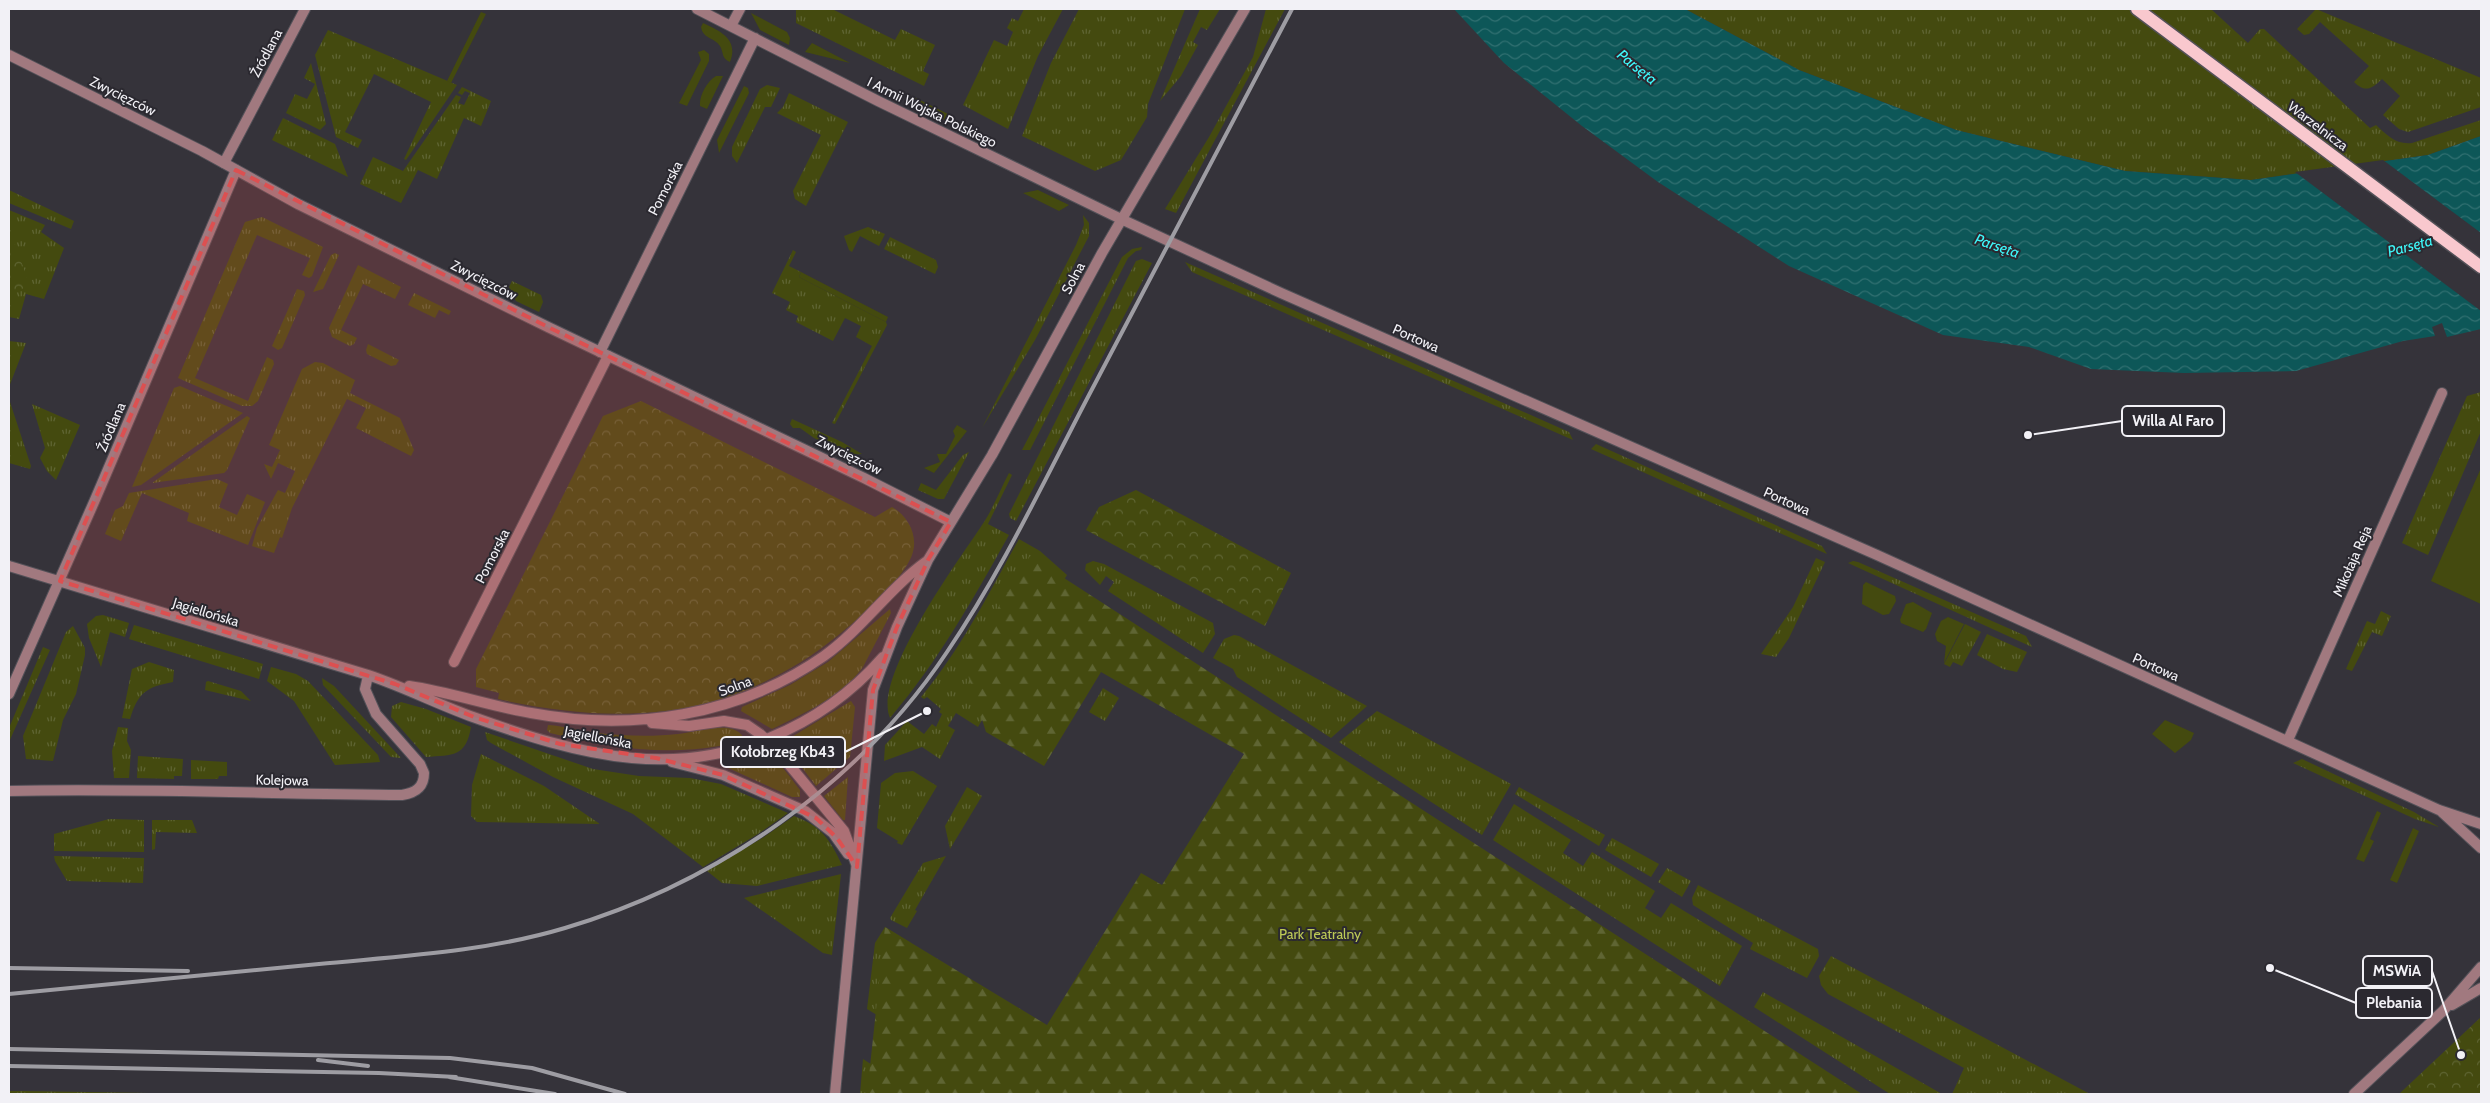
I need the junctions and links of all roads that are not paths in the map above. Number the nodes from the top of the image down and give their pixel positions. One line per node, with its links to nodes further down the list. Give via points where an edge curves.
1 (305, 9): 9 (street, Źródlana)
2 (697, 9): 6 (street, I Armii Wojska Polskiego)
3 (740, 9): 6 (street)
4 (1245, 9): 11 (street, Solna)
5 (2137, 9): 12 (main road, Warzelnicza)
6 (731, 26): 7 (street, I Armii Wojska Polskiego)
7 (755, 38): 11 (street, I Armii Wojska Polskiego); 13 (street, Pomorska)
8 (9, 55): 9 (street, Zwycięzców)
9 (224, 163): 10 (street, Zwycięzców)
10 (236, 170): 13 (street, Zwycięzców, via 298,204); 18 (street, Źródlana, via 76,538)
11 (1121, 220): 15 (street, Solna, via 992,455); 26 (street, Portowa)
12 (2481, 267)
13 (604, 354): 15 (street, Zwycięzców); 20 (street, Pomorska)
14 (2442, 393): 26 (street, Mikołaja Reja)
15 (951, 522): 16 (street, Solna)
16 (928, 560): 19 (street, Solna); 24 (street, Solna, via 907,575 854,633 787,678 748,697 717,707)
17 (9, 566): 18 (street, Jagiellońska)
18 (60, 582): 21 (street, Jagiellońska); 23 (street, Źródlana)
19 (888, 651): 25 (street, Solna, via 867,675 832,704); 32 (street, Solna, via 873,690)
20 (454, 662)
21 (368, 676): 22 (street, Jagiellońska); 28 (street, Kolejowa, via 365,689 376,714 420,764 424,774 420,787 413,793 339,795)
22 (396, 684): 24 (street, Jagiellońska, via 552,716 612,722); 27 (street, Jagiellońska, via 474,717 560,744 612,755)
23 (9, 694)
24 (639, 721): 25 (street, Solna, via 689,726 739,722)
25 (766, 740): 27 (street, Jagiellońska, via 724,753 678,759); 32 (street, Solna, via 844,831)
26 (2288, 740): 29 (street, Portowa)
27 (656, 758): 32 (street, Jagiellońska, via 724,776 804,811 833,833)
28 (9, 790)
29 (2439, 810): 30 (street, Portowa); 31 (street, Portowa)
30 (2481, 824)
31 (2481, 848)
32 (856, 867): 36 (street, Solna)
33 (2481, 967): 35 (street)
34 (2481, 988): 35 (street)
35 (2443, 1011): 37 (street)
36 (835, 1094)
37 (2354, 1094)

